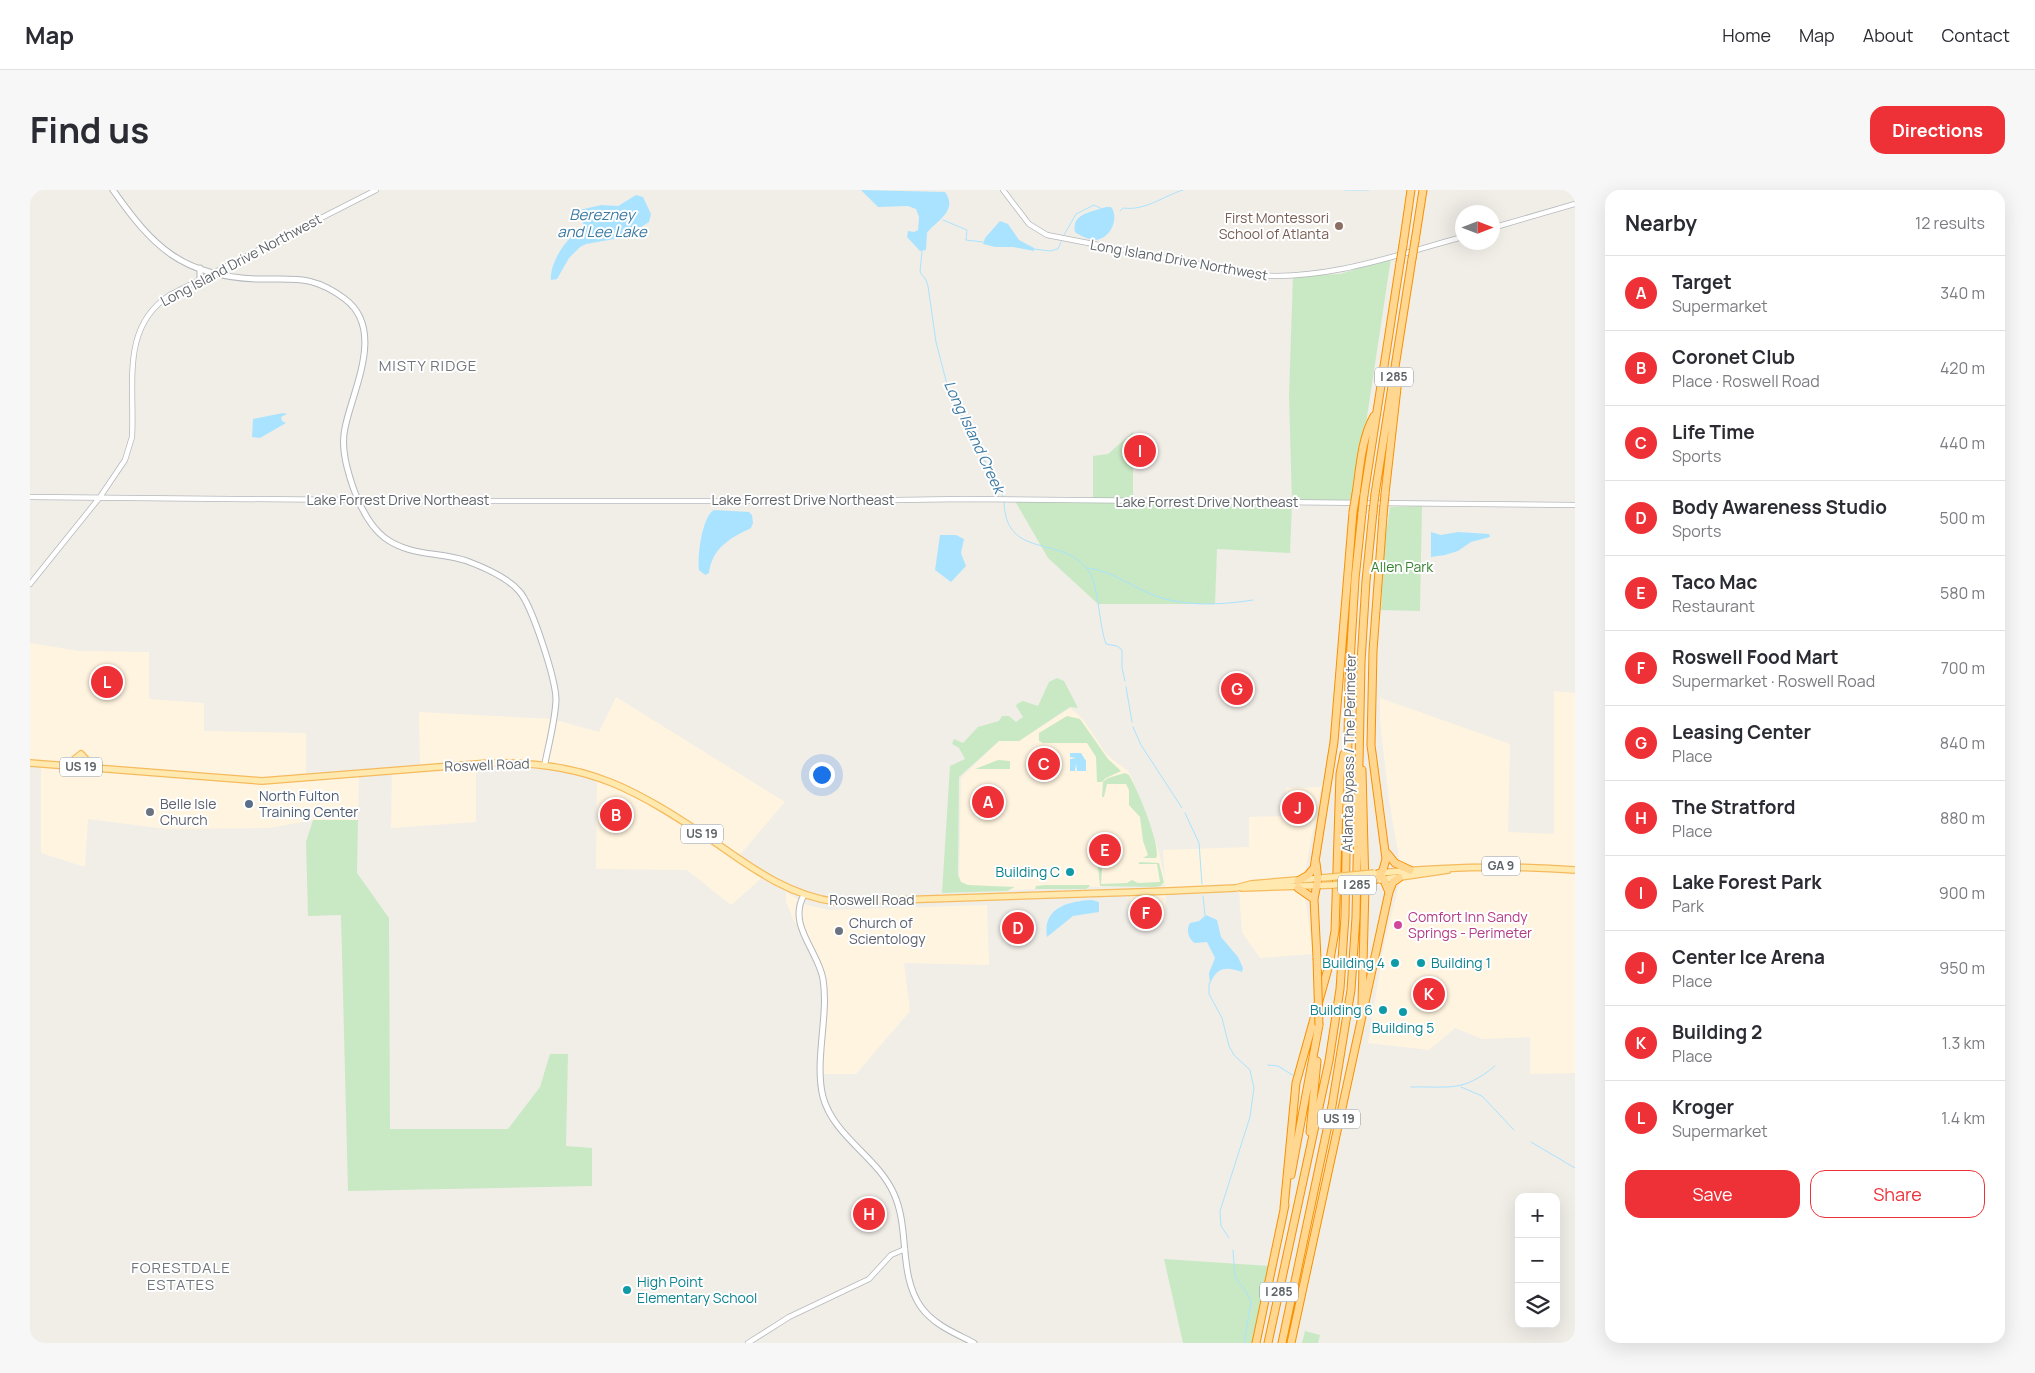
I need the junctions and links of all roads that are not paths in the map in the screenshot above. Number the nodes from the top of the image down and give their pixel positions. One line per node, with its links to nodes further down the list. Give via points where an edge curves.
1 (113, 190): 9 (main road, via 159,247)
2 (376, 190): 10 (street, Long Island Drive Northwest)
3 (1002, 190): 8 (street, Long Island Drive Northwest, via 1029,224 1047,235 1253,275 1335,271)
4 (1412, 190): 13 (highway, Atlanta Bypass / The Perimeter / I 285, bridge)
5 (1423, 190): 12 (highway, Atlanta Bypass / The Perimeter / I 285, bridge)
6 (1575, 204): 7 (street)
7 (1500, 226)
8 (1455, 239)
9 (200, 268): 10 (main road); 11 (main road)
10 (215, 272): 11 (street, Long Island Drive Northwest); 16 (main road, via 255,279 301,278 314,281 354,308 362,329 364,356 345,429 344,446 347,468)
11 (200, 280): 14 (street, Long Island Drive Northwest, via 162,301 141,326 135,350 131,444 125,460)
12 (1405, 302): 20 (highway, Atlanta Bypass / The Perimeter / I 285, bridge, via 1373,512 1366,581); 25 (highway, bridge, via 1383,516 1370,704 1372,764)
13 (1377, 411): 19 (highway, Atlanta Bypass / The Perimeter / I 285, bridge, via 1355,579); 26 (highway, bridge, via 1369,424 1356,494 1334,742)
14 (100, 496): 15 (street, Lake Forrest Drive Northeast); 16 (street, Lake Forrest Drive Northeast); 18 (street, Long Island Drive Northwest)
15 (30, 497)
16 (359, 500): 17 (street, Lake Forrest Drive Northeast); 22 (main road, via 375,529 394,544 478,566 511,584 522,594 548,659 555,688 555,711)
17 (1575, 505)
18 (30, 584)
19 (1347, 739): 39 (highway, Atlanta Bypass / The Perimeter / I 285, via 1345,916 1340,989); 40 (highway, via 1340,774 1335,931 1329,965 1296,1083)
20 (1358, 754): 37 (highway, via 1363,774 1365,887); 46 (highway, Atlanta Bypass / The Perimeter / I 285, via 1356,935 1347,1027)
21 (30, 763): 23 (main road, Roswell Road / US 19)
22 (545, 764): 24 (main road, Roswell Road / US 19, via 489,763 262,781); 35 (main road, Roswell Road / US 19, via 595,775 644,797 776,883)
23 (66, 766): 24 (main road, Roswell Road / US 19); 24 (main road, via 81,754)
24 (94, 768)
25 (1385, 849): 28 (highway, via 1395,863); 30 (highway, via 1386,863)
26 (1316, 863): 32 (highway); 33 (highway, via 1311,873)
27 (1454, 868): 28 (main road, Roswell Road / GA 9); 29 (main road, Roswell Road / GA 9, via 1504,866); 31 (main road, Roswell Road / GA 9)
28 (1410, 870): 30 (main road, Roswell Road / GA 9)
29 (1575, 870)
30 (1378, 876): 31 (main road, Roswell Road / GA 9); 32 (main road, Roswell Road / US 19, bridge, via 1333,877); 32 (main road, Roswell Road / GA 9, bridge, via 1333,885); 34 (highway)
31 (1399, 878): 34 (highway, via 1393,882)
32 (1318, 882): 33 (main road, Roswell Road / US 19); 36 (highway)
33 (1298, 884): 35 (main road, Roswell Road / US 19, via 861,902 837,902); 36 (highway)
34 (1389, 892): 37 (highway, US 19)
35 (804, 896): 41 (main road, via 798,909 798,919 819,964 824,984 823,1094 836,1122 892,1189 901,1215)
36 (1314, 899): 38 (highway, bridge)
37 (1361, 1022): 47 (highway, US 19)
38 (1319, 1025): 39 (highway); 40 (highway)
39 (1307, 1166): 45 (highway, Atlanta Bypass / The Perimeter / I 285)
40 (1284, 1208): 44 (highway)
41 (905, 1249): 42 (street, via 892,1255 869,1279 789,1317); 43 (main road, via 913,1290 922,1308 938,1324)
42 (748, 1343)
43 (974, 1343)
44 (1256, 1343)
45 (1268, 1343)
46 (1282, 1343)
47 (1291, 1343)

